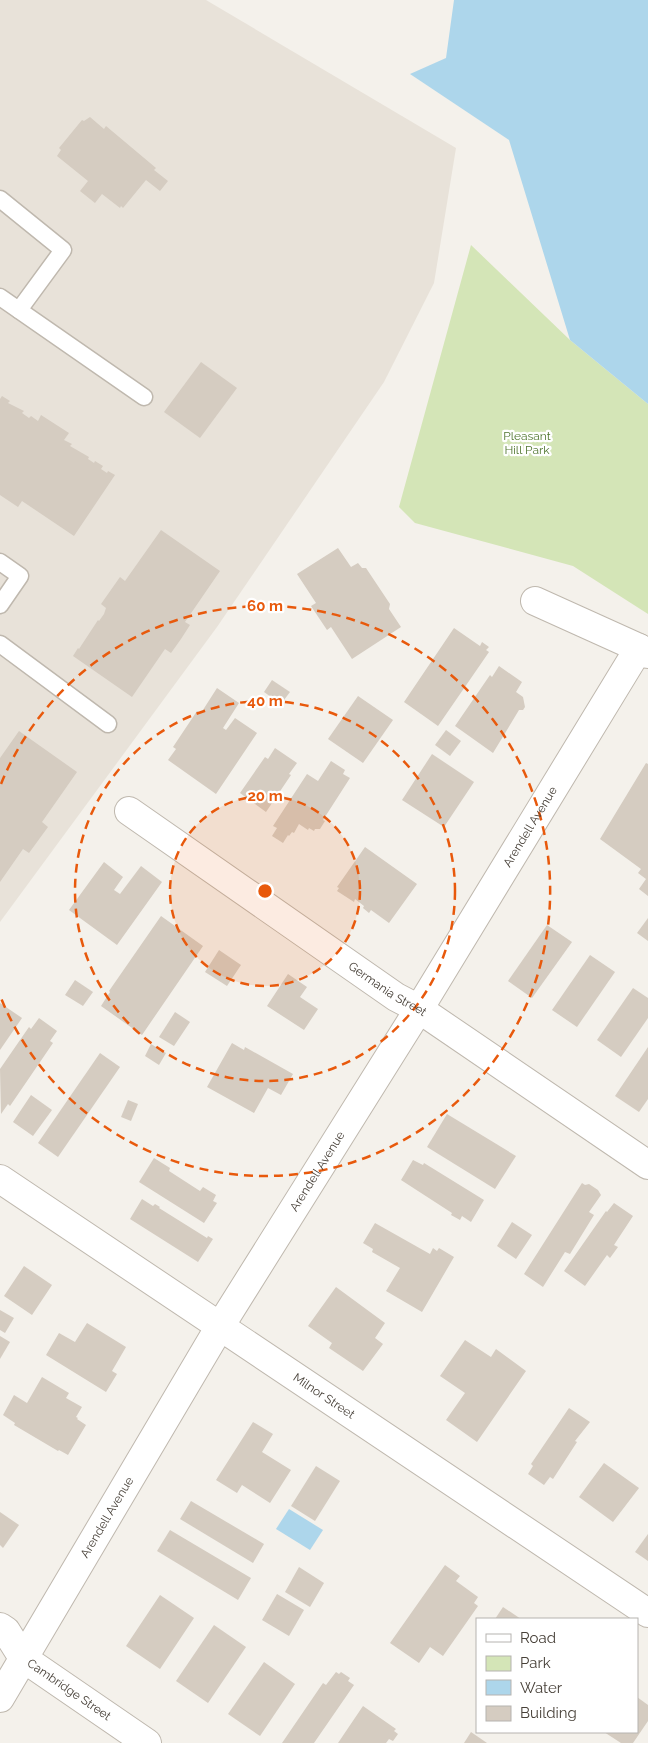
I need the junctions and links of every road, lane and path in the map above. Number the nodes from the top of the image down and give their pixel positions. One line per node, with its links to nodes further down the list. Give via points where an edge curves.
1 (0, 199): 3 (lane, via 63,250)
2 (0, 297): 3 (lane)
3 (18, 310): 4 (lane)
4 (144, 397)
5 (0, 562): 7 (lane, via 20,576)
6 (535, 601): 9 (street)
7 (0, 605)
8 (0, 644): 10 (lane)
9 (644, 651): 12 (street, Arendell Avenue)
10 (108, 724)
11 (129, 811): 12 (street, Germania Street, via 396,997)
12 (419, 1009): 13 (street, Germania Street); 15 (street, Arendell Avenue)
13 (648, 1165)
14 (0, 1179): 15 (street, Milnor Street)
15 (219, 1328): 16 (street, Milnor Street); 18 (street, Arendell Avenue)
16 (648, 1613)
17 (0, 1627): 18 (street, Cambridge Street)
18 (23, 1658): 19 (street, Arendell Avenue); 20 (street, Cambridge Street)
19 (0, 1698)
20 (148, 1743)

